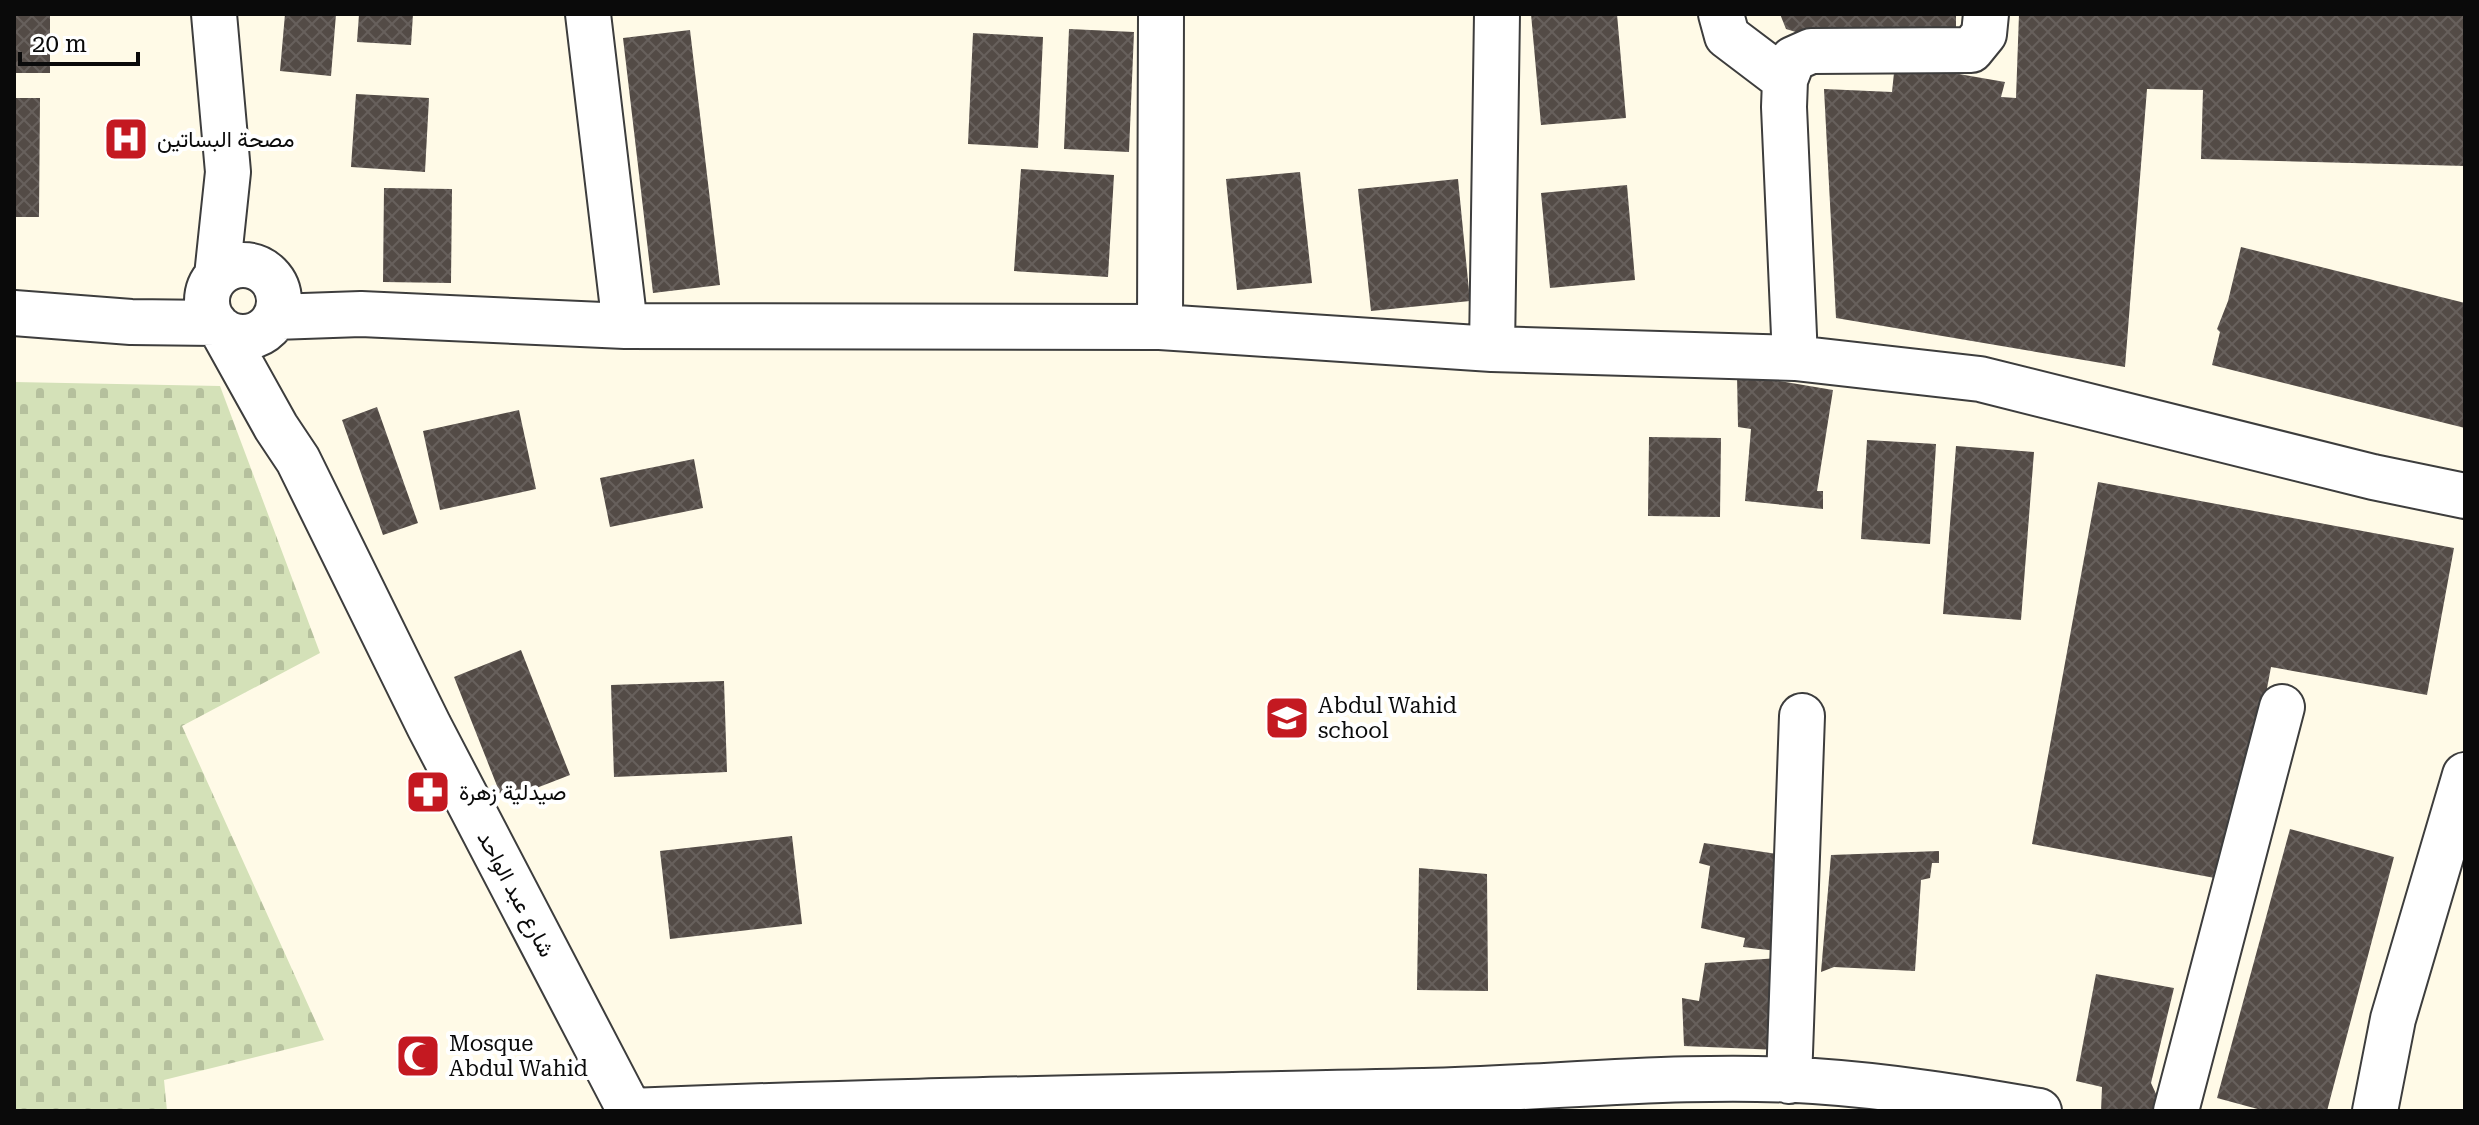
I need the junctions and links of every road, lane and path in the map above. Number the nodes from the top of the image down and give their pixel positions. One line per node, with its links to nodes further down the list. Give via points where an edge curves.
1 (214, 14): 8 (street, شارع عبد الواحد)
2 (588, 14): 12 (street)
3 (1161, 14): 13 (street)
4 (1497, 14): 14 (street)
5 (1721, 14): 7 (street, via 1727,36)
6 (1986, 14): 7 (street, via 1984,34 1971,50 1811,51 1793,59)
7 (1785, 80): 15 (street)
8 (228, 172): 9 (street, شارع عبد الواحد); 10 (street, شارع عبد الواحد)
9 (271, 300): 10 (street, via 252,336 231,335); 10 (street, via 245,265 225,270); 12 (street, via 361,314); 16 (street, شارع عبد الواحد)
10 (216, 304): 11 (street, via 131,322); 16 (street, شارع عبد الواحد, via 276,427)
11 (14, 313)
12 (625, 326): 13 (street)
13 (1160, 327): 14 (street)
14 (1492, 349): 15 (street)
15 (1795, 358): 17 (street, via 1980,379)
16 (298, 460): 24 (street, شارع عبد الواحد, via 436,740)
17 (2465, 496)
18 (2282, 707): 26 (street)
19 (1802, 716): 21 (street)
20 (2465, 775): 27 (street, via 2393,1019)
21 (1789, 1081): 22 (street); 23 (street, via 1685,1079)
22 (1946, 1103): 25 (street)
23 (1102, 1104): 24 (street, via 835,1103)
24 (630, 1111)
25 (2039, 1111)
26 (2176, 1111)
27 (2375, 1111)

